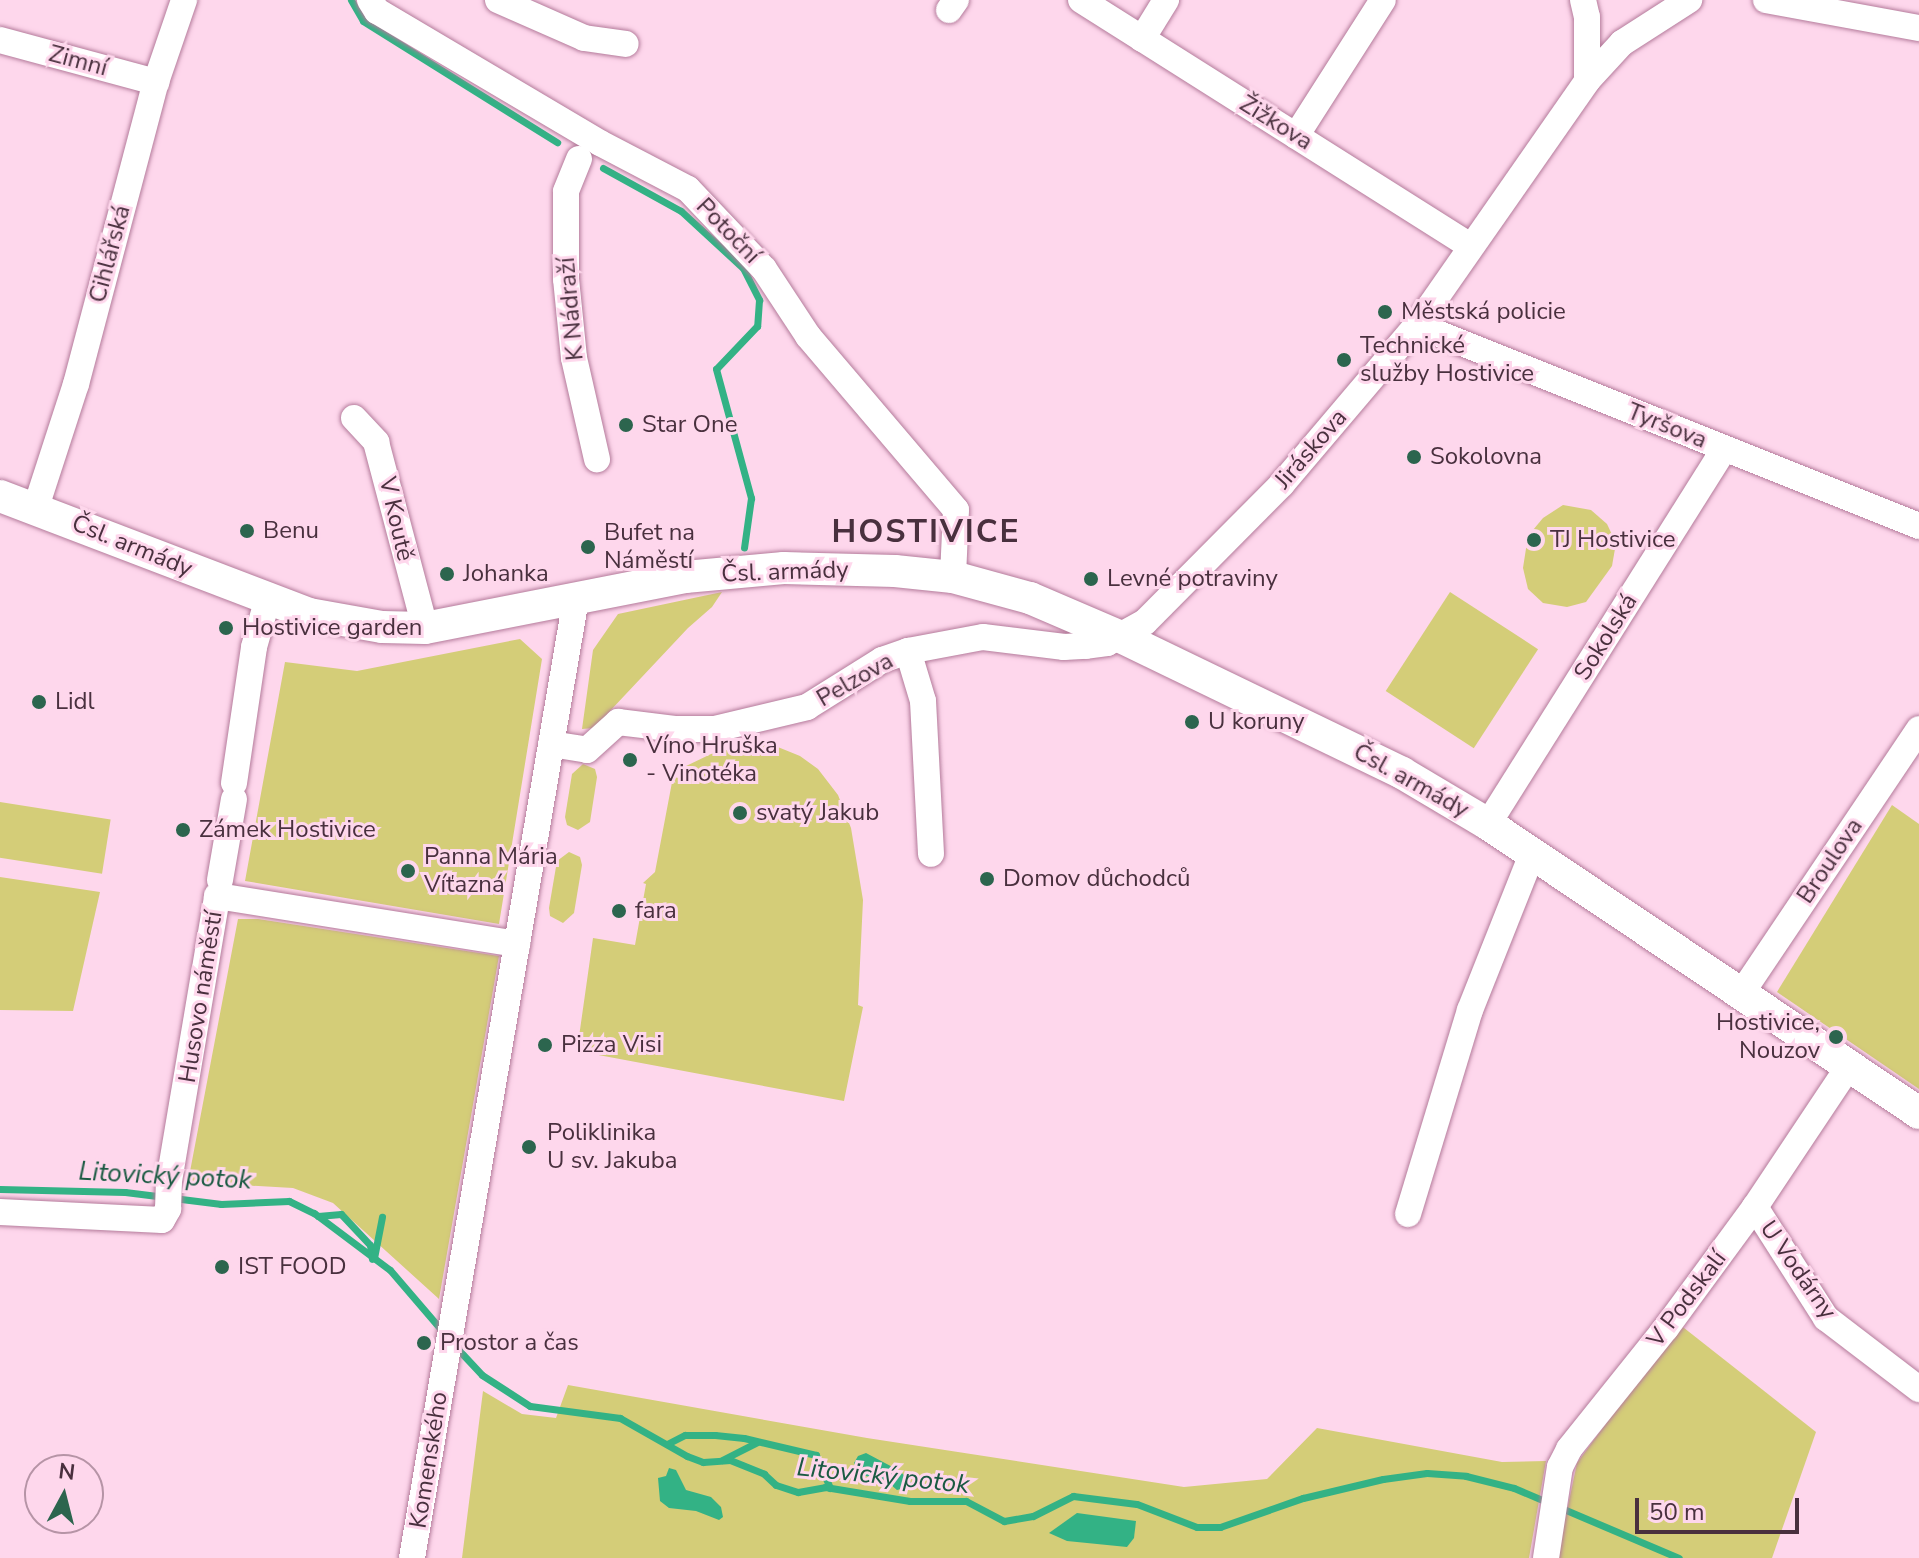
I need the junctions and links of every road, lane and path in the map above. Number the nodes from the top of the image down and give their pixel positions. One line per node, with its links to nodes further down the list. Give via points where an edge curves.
1 (184, 0): 15 (street, Cihlářská)
2 (370, 0): 26 (street, Potoční, via 377,11 456,58 688,189 764,269 808,336 956,510)
3 (498, 0): 13 (street, via 584,38)
4 (1081, 0): 11 (street, Žižkova)
5 (1166, 0): 11 (street)
6 (1383, 0): 16 (street)
7 (1583, 0): 14 (street)
8 (1689, 0): 14 (street, Jiráskova, via 1622,43)
9 (1766, 0): 10 (street)
10 (1919, 28)
11 (1142, 39): 16 (street, Žižkova)
12 (0, 40): 15 (street, Zimní)
13 (626, 44)
14 (1587, 81): 18 (street, Jiráskova)
15 (156, 82): 24 (street, Cihlářská, via 76,384)
16 (1296, 136): 18 (street, Žižkova)
17 (579, 159): 22 (street, K Nádraží, via 566,192 566,279 574,358)
18 (1470, 246): 19 (street, Jiráskova)
19 (1417, 325): 21 (street, Tyršova); 30 (street, Jiráskova, via 1282,484 1145,622)
20 (354, 418): 29 (street, V Koutě, via 376,442)
21 (1724, 449): 25 (street, Tyršova); 34 (street, Sokolská)
22 (597, 459)
23 (0, 496): 24 (main road, Čsl. armády)
24 (36, 507): 27 (main road, Čsl. armády)
25 (1919, 526)
26 (953, 577): 28 (main road, Čsl. armády, via 784,568 685,577); 30 (main road, Čsl. armády, via 1030,598)
27 (268, 598): 29 (main road, Čsl. armády, via 343,621); 37 (street, Husovo náměstí, via 254,647)
28 (576, 599): 29 (main road, Čsl. armády); 33 (street)
29 (425, 628)
30 (1121, 637): 31 (street, Pelzova, via 1064,647 983,637); 34 (main road, Čsl. armády, via 1348,745)
31 (908, 651): 33 (street, Pelzova, via 882,660 807,707 715,729 618,722 587,750); 35 (street, via 923,701)
32 (1919, 729): 39 (street, Broulova)
33 (551, 744): 38 (street)
34 (1488, 824): 36 (main road, Čsl. armády)
35 (931, 854)
36 (1532, 854): 39 (main road, Čsl. armády); 44 (street, via 1470,1010)
37 (220, 880)
38 (517, 944): 43 (street, Husovo náměstí, via 217,896 168,1209 162,1220); 47 (street, Komenského)
39 (1741, 994): 40 (main road, Čsl. armády)
40 (1849, 1066): 41 (main road, Čsl. armády); 42 (street, V Podskalí)
41 (1919, 1113)
42 (1755, 1207): 45 (street, U Vodárny, via 1826,1318); 46 (street, V Podskalí, via 1569,1449)
43 (0, 1212)
44 (1408, 1214)
45 (1919, 1389)
46 (1548, 1548)
47 (412, 1558)

